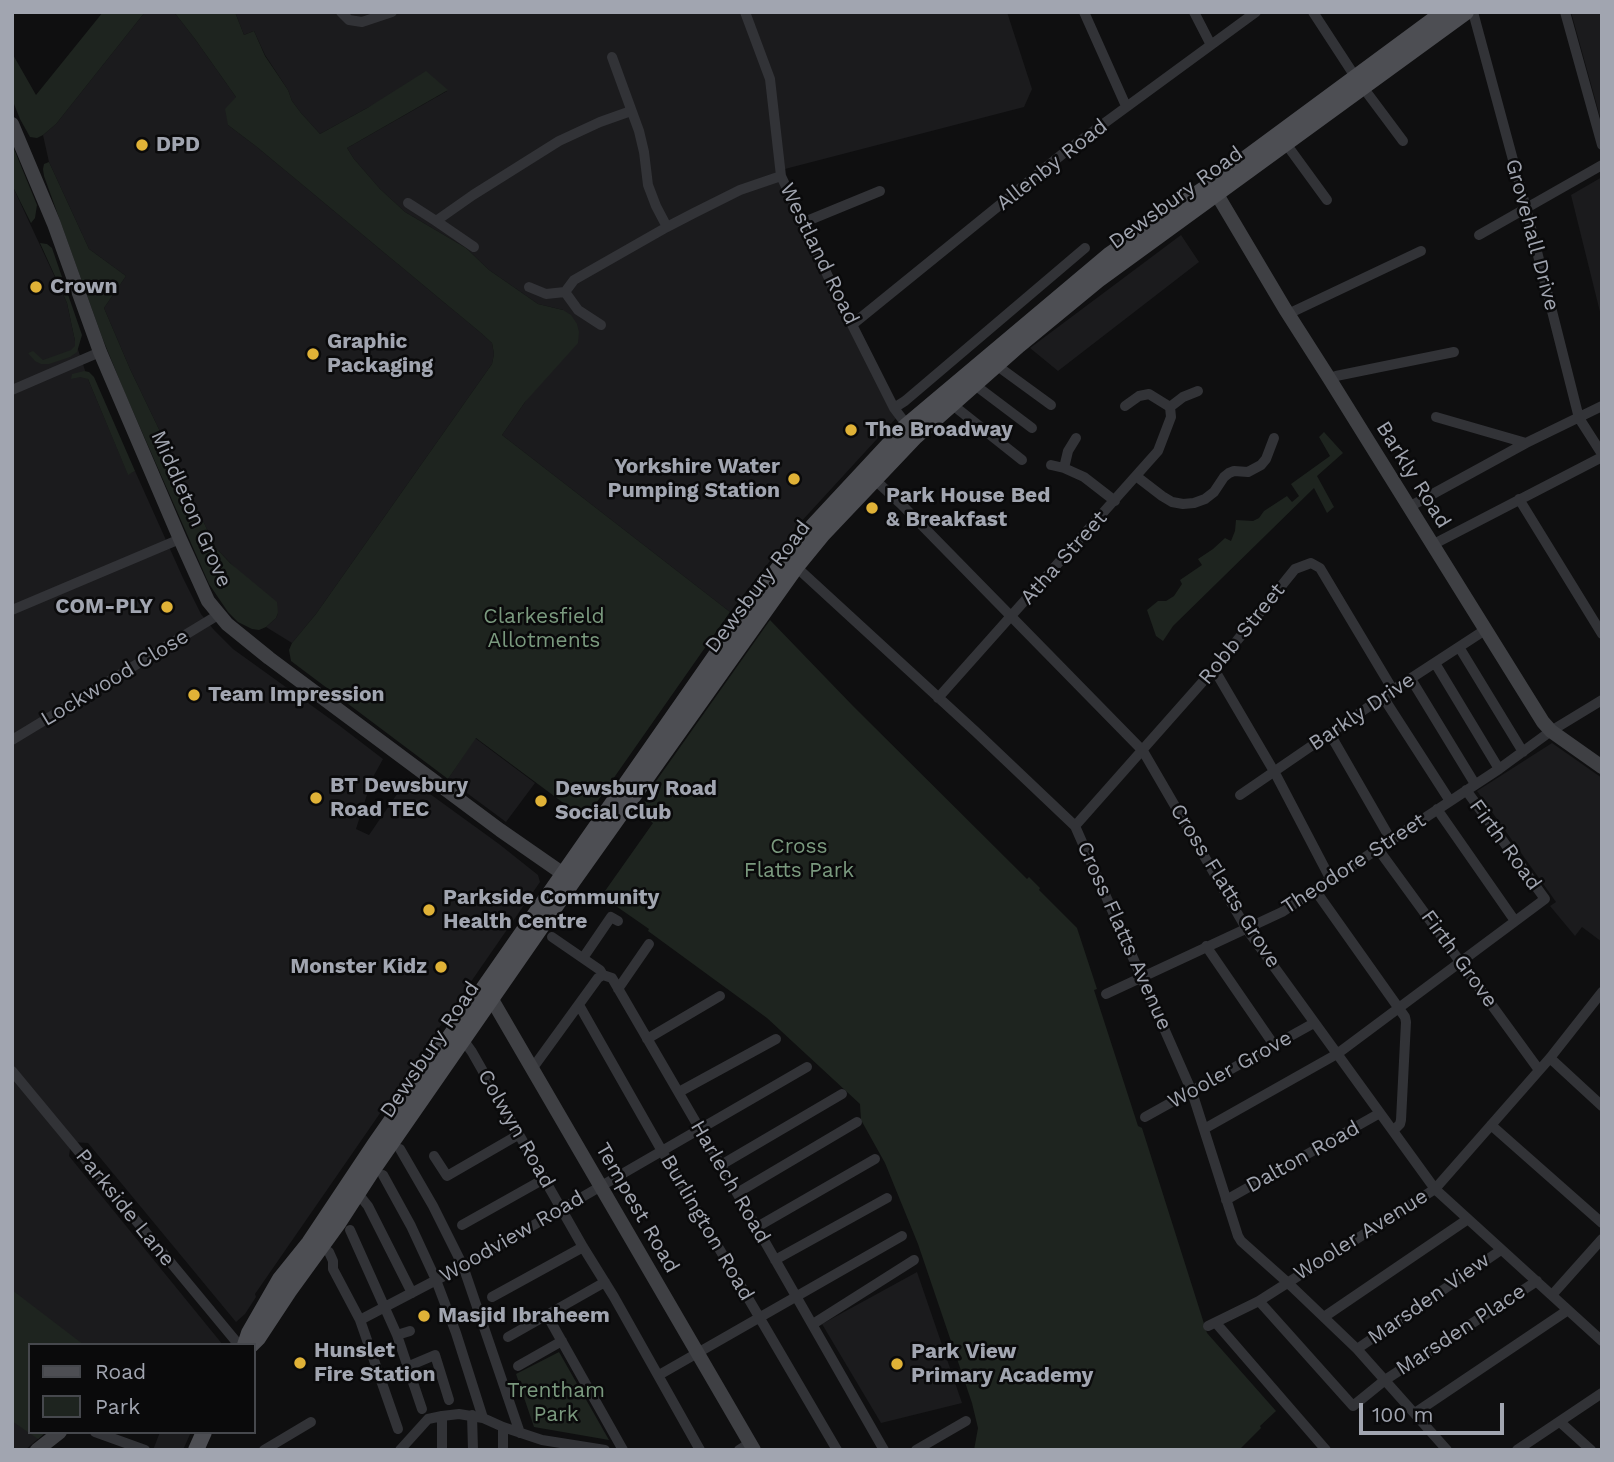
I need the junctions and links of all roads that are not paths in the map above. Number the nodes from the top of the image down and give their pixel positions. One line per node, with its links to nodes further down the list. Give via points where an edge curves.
1 (341, 12): 2 (street, via 349,20 362,22)
2 (392, 12)
3 (745, 12): 22 (street, Westland Road, via 770,79)
4 (1084, 12): 15 (street)
5 (1194, 12): 12 (street)
6 (1256, 12): 12 (street, Allenby Road)
7 (1313, 12): 14 (street)
8 (1444, 12): 14 (main road, Dewsbury Road)
9 (1466, 12): 14 (main road, Dewsbury Road)
10 (1472, 12): 27 (street, Grovehall Drive)
11 (1565, 12): 20 (street)
12 (1212, 45): 15 (street, Allenby Road)
13 (612, 57): 16 (street)
14 (1360, 83): 18 (main road, Dewsbury Road); 19 (street)
15 (1126, 106): 38 (street, Allenby Road)
16 (631, 111): 28 (street, via 559,141); 30 (street, via 649,185)
17 (12, 124): 40 (street, Middleton Grove)
18 (1282, 139): 23 (main road, Dewsbury Road); 25 (street)
19 (1403, 141)
20 (1602, 145)
21 (1602, 165): 27 (street)
22 (781, 176): 29 (street, Westland Road); 30 (street, via 740,190)
23 (1214, 189): 37 (street, Barkly Road); 42 (main road, Dewsbury Road, via 1019,345)
24 (880, 191): 29 (street)
25 (1327, 200)
26 (408, 203): 28 (street)
27 (1526, 208): 31 (street); 54 (street, Grovehall Drive)
28 (436, 221): 32 (street)
29 (802, 223): 38 (street, Westland Road)
30 (667, 227): 36 (street, via 574,280)
31 (1479, 235)
32 (474, 247)
33 (1085, 248): 51 (street)
34 (1421, 251): 37 (street)
35 (529, 287): 36 (street, via 546,294)
36 (565, 292): 39 (street, via 578,310)
37 (1288, 314): 43 (street, Barkly Road)
38 (853, 324): 51 (street, Westland Road)
39 (601, 325)
40 (100, 352): 45 (street); 71 (street, Middleton Grove)
41 (1454, 352): 43 (street)
42 (991, 362): 44 (main road, Dewsbury Road); 48 (street)
43 (1329, 378): 70 (street, Barkly Road)
44 (970, 381): 47 (main road, Dewsbury Road); 55 (street)
45 (12, 390)
46 (1198, 391): 52 (street)
47 (947, 401): 56 (main road, Dewsbury Road); 62 (street)
48 (1051, 405)
49 (1125, 406): 52 (street, via 1149,394)
50 (1602, 406): 54 (street)
51 (894, 408): 56 (street, Westland Road)
52 (1170, 408): 67 (street, Atha Street, via 1158,451)
53 (1437, 417): 59 (street)
54 (1579, 418): 59 (street); 60 (street, Grovehall Drive)
55 (1032, 428)
56 (911, 431): 66 (main road, Dewsbury Road)
57 (1076, 438): 65 (street)
58 (1274, 439): 61 (street)
59 (1526, 443): 70 (street)
60 (1602, 455): 68 (street)
61 (1267, 456): 63 (street); 67 (street, via 1255,469 1229,473 1214,492 1194,503 1172,502)
62 (1022, 460)
63 (1278, 461)
64 (1051, 464): 65 (street)
65 (1064, 468): 69 (street)
66 (869, 474): 73 (main road, Dewsbury Road); 76 (street, Cross Flatts Grove)
67 (1136, 476): 69 (street, Atha Street)
68 (1519, 499): 72 (street); 78 (street)
69 (1115, 501): 76 (street, Atha Street)
70 (1409, 507): 72 (street, Barkly Road)
71 (180, 539): 74 (street); 75 (street, Middleton Grove)
72 (1432, 545): 77 (street, Barkly Road)
73 (791, 563): 85 (street, Cross Flatts Avenue); 102 (main road, Dewsbury Road)
74 (12, 610)
75 (218, 615): 89 (street, Lockwood Close); 102 (street, Middleton Grove, via 241,637)
76 (1012, 617): 85 (street, Atha Street); 90 (street, Cross Flatts Grove)
77 (1485, 630): 79 (street, Barkly Drive); 87 (street, Barkly Road)
78 (1602, 634)
79 (1459, 648): 80 (street, Barkly Drive); 91 (street)
80 (1435, 663): 82 (street, Barkly Drive); 93 (street)
81 (1214, 669): 83 (street, Robb Street, via 1294,569 1311,563 1321,568); 90 (street, Robb Street); 94 (street)
82 (1411, 679): 83 (street, Barkly Drive); 95 (street, Firth Road)
83 (1393, 690): 84 (street, Barkly Drive)
84 (1383, 697): 88 (street, Barkly Drive); 97 (street)
85 (938, 698): 99 (street, Cross Flatts Avenue)
86 (1602, 701): 87 (street, Theodore Street)
87 (1551, 731): 91 (street, Theodore Street); 92 (street, Barkly Road)
88 (1330, 734): 94 (street, Barkly Drive); 100 (street)
89 (12, 740)
90 (1143, 751): 99 (street, Robb Street); 108 (street, Cross Flatts Grove)
91 (1523, 752): 93 (street, Theodore Street)
92 (1602, 767)
93 (1499, 769): 95 (street, Theodore Street)
94 (1275, 773): 96 (street, Barkly Drive); 103 (street)
95 (1471, 787): 97 (street, Theodore Street); 106 (street, Firth Road, via 1545,899)
96 (1240, 795)
97 (1450, 801): 98 (street, Theodore Street)
98 (1437, 809): 100 (street, Theodore Street); 106 (street)
99 (1075, 826): 114 (street, Cross Flatts Avenue)
100 (1391, 840): 101 (street, Theodore Street)
101 (1378, 849): 103 (street, Theodore Street); 112 (street, Firth Grove)
102 (568, 878): 107 (main road, Dewsbury Road)
103 (1331, 880): 104 (street, Theodore Street)
104 (1315, 890): 108 (street, Theodore Street); 121 (street)
105 (618, 921): 111 (street, via 611,916)
106 (1515, 921): 112 (street)
107 (541, 929): 111 (street, Harlech Road); 117 (main road, Dewsbury Road)
108 (1246, 929): 110 (street, Theodore Street); 122 (street, Cross Flatts Grove)
109 (649, 944): 115 (street)
110 (1206, 946): 114 (street, Theodore Street); 126 (street)
111 (583, 958): 113 (street, Harlech Road)
112 (1461, 962): 121 (street); 131 (street, Firth Grove)
113 (603, 975): 115 (street, Harlech Road); 120 (street)
114 (1141, 976): 118 (street, Theodore Street); 134 (street, Cross Flatts Avenue)
115 (618, 989): 124 (street, Harlech Road)
116 (1602, 992): 128 (street, Wooler Avenue)
117 (487, 993): 123 (main road, Dewsbury Road); 130 (street, Tempest Road)
118 (1106, 993)
119 (720, 996): 124 (street)
120 (579, 1005): 130 (street); 146 (street, Burlington Road)
121 (1399, 1008): 127 (street); 143 (street, via 1406,1022 1401,1120)
122 (1314, 1023): 126 (street, Wooler Grove); 127 (street, Cross Flatts Grove)
123 (459, 1034): 144 (street, Colwyn Road); 153 (main road, Dewsbury Road)
124 (647, 1039): 133 (street, Harlech Road)
125 (776, 1039): 133 (street)
126 (1274, 1045): 134 (street, Wooler Grove)
127 (1337, 1054): 137 (street, Cross Flatts Grove); 142 (street)
128 (1550, 1058): 131 (street, Wooler Avenue); 136 (street)
129 (807, 1067): 141 (street, Woodview Road)
130 (532, 1069): 152 (street, Tempest Road)
131 (1539, 1070): 140 (street, Wooler Avenue)
132 (12, 1071): 193 (street, Parkside Lane)
133 (679, 1092): 141 (street, Harlech Road)
134 (1192, 1092): 138 (street, Wooler Grove); 142 (street, Cross Flatts Avenue)
135 (842, 1094): 149 (street)
136 (1602, 1106)
137 (1380, 1113): 143 (street, Cross Flatts Grove); 157 (street, Dalton Road)
138 (1145, 1117)
139 (857, 1122): 155 (street)
140 (1491, 1125): 154 (street, Wooler Avenue); 160 (street)
141 (700, 1129): 146 (street, Woodview Road); 149 (street, Harlech Road)
142 (1205, 1129): 157 (street, Cross Flatts Avenue)
143 (1393, 1131): 154 (street, Cross Flatts Grove)
144 (518, 1135): 147 (street, via 447,1176); 151 (street, Colwyn Road)
145 (400, 1150): 171 (street)
146 (662, 1151): 152 (street, Woodview Road); 184 (street, Burlington Road)
147 (433, 1156)
148 (875, 1159): 162 (street)
149 (721, 1166): 155 (street, Harlech Road)
150 (383, 1175): 172 (street)
151 (544, 1179): 158 (street, Colwyn Road); 161 (street)
152 (600, 1186): 158 (street, Woodview Road); 196 (street, Tempest Road)
153 (353, 1188): 167 (main road, Dewsbury Road); 176 (street, via 368,1206)
154 (1435, 1189): 159 (street, Cross Flatts Grove); 175 (street, Wooler Avenue)
155 (737, 1193): 162 (street, Harlech Road)
156 (887, 1198): 169 (street)
157 (1226, 1200): 175 (street, Cross Flatts Avenue, via 1241,1241)
158 (562, 1208): 166 (street, Colwyn Road); 171 (street, Woodview Road)
159 (1468, 1219): 168 (street, Cross Flatts Grove); 185 (street)
160 (1602, 1223)
161 (462, 1225)
162 (757, 1227): 169 (street, Harlech Road)
163 (350, 1230): 181 (street)
164 (902, 1236): 178 (street)
165 (1602, 1239): 177 (street)
166 (583, 1247): 174 (street, Colwyn Road); 179 (street)
167 (321, 1249): 186 (street); 194 (main road, Dewsbury Road, via 280,1279 248,1333)
168 (1501, 1250): 173 (street, Cross Flatts Grove); 195 (street, Marsden View)
169 (775, 1260): 178 (street, Harlech Road)
170 (914, 1260): 187 (street)
171 (463, 1266): 172 (street, Woodview Road); 212 (street)
172 (436, 1280): 176 (street, Woodview Road); 206 (street, via 456,1333)
173 (1537, 1281): 177 (street, Cross Flatts Grove); 200 (street, Marsden Place)
174 (605, 1282): 183 (street); 199 (street, Colwyn Road)
175 (1287, 1282): 180 (street, Wooler Avenue); 185 (street, Cross Flatts Avenue)
176 (412, 1293): 181 (street, Woodview Road)
177 (1552, 1295): 182 (street, Cross Flatts Grove)
178 (796, 1296): 184 (street); 187 (street, Harlech Road)
179 (492, 1297)
180 (1259, 1301): 200 (street, Marsden Place, via 1353,1406); 234 (street, Wooler Avenue, via 1212,1324)
181 (385, 1307): 186 (street, Woodview Road); 189 (street)
182 (1568, 1310): 192 (street, Cross Flatts Grove); 204 (street)
183 (547, 1315): 190 (street); 191 (street)
184 (759, 1317): 196 (street); 231 (street, Burlington Road)
185 (1324, 1317): 195 (street, Cross Flatts Avenue)
186 (360, 1320): 211 (street)
187 (813, 1324): 232 (street, Harlech Road)
188 (411, 1331): 189 (street)
189 (397, 1335): 197 (street)
190 (508, 1337)
191 (562, 1341): 198 (street); 229 (street)
192 (1602, 1341)
193 (237, 1343)
194 (248, 1343)
195 (1357, 1349): 200 (street, Cross Flatts Avenue)
196 (697, 1353): 199 (street); 218 (street, Tempest Road)
197 (409, 1366): 202 (street, via 435,1355); 203 (street)
198 (518, 1366)
199 (659, 1376): 230 (street, Colwyn Road)
200 (1385, 1380): 204 (street, Cross Flatts Avenue)
201 (1601, 1395): 209 (street)
202 (449, 1400)
203 (422, 1409)
204 (1415, 1413): 235 (street, Cross Flatts Avenue)
205 (442, 1416): 206 (street); 224 (street, via 428,1419); 225 (street)
206 (477, 1417): 210 (street); 226 (street)
207 (966, 1420): 233 (street)
208 (311, 1422): 223 (street)
209 (1560, 1422): 219 (street); 236 (street)
210 (503, 1427): 212 (street); 227 (street)
211 (398, 1429)
212 (520, 1433): 216 (street)
213 (57, 1434): 220 (street)
214 (100, 1434): 221 (street)
215 (203, 1434): 222 (main road)
216 (542, 1445): 217 (street)
217 (589, 1448): 228 (street)
218 (747, 1448)
219 (1522, 1448)
220 (37, 1450)
221 (145, 1450)
222 (196, 1450)
223 (264, 1450)
224 (400, 1450)
225 (442, 1450)
226 (473, 1450)
227 (503, 1450)
228 (605, 1450)
229 (623, 1450)
230 (700, 1450)
231 (836, 1450)
232 (884, 1450)
233 (916, 1450)
234 (1326, 1450)
235 (1447, 1450)
236 (1591, 1450)

